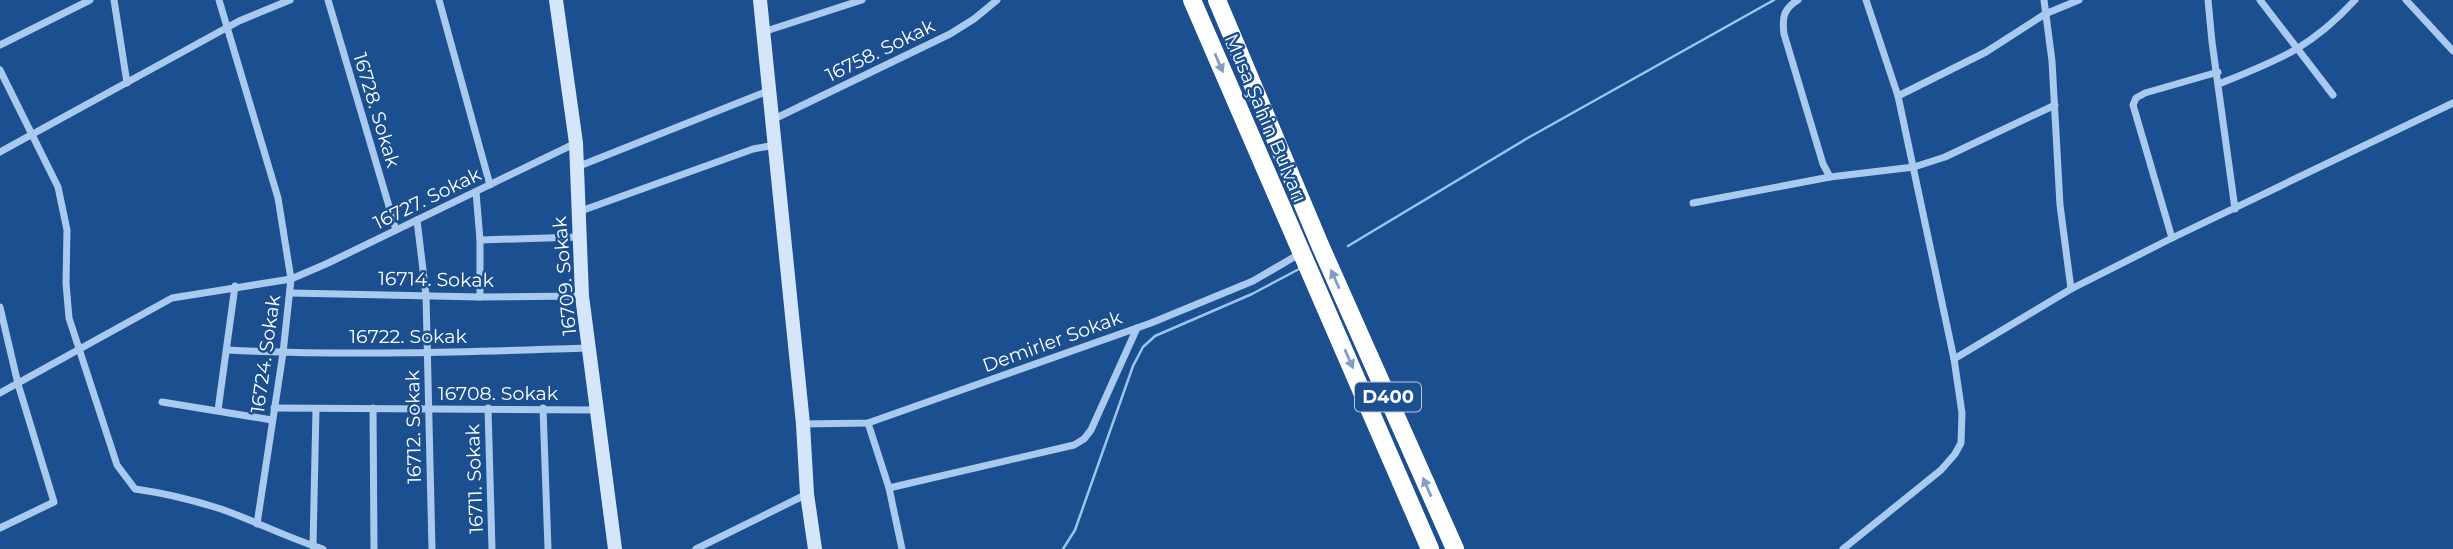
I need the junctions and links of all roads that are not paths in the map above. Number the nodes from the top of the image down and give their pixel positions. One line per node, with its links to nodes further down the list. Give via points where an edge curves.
1 (90, 0): 24 (street)
2 (114, 0): 29 (street)
3 (219, 0): 22 (street, 16724. Sokak)
4 (290, 0): 22 (street)
5 (328, 0): 50 (street, 16728. Sokak)
6 (439, 0): 44 (street)
7 (556, 0): 38 (street, 16709. Sokak)
8 (760, 0): 23 (street)
9 (862, 0): 23 (street)
10 (997, 0): 36 (street, 16758. Sokak, via 950,33)
11 (1192, 0): 54 (highway, Musa Şahin Bulvarı / D400, one-way to 54)
12 (1217, 0): 99 (highway, Musa Şahin Bulvarı / D400, one-way to 12)
13 (1798, 0): 43 (street, via 1782,16 1784,34)
14 (1866, 0): 33 (street)
15 (2044, 0): 21 (street)
16 (2079, 0): 21 (street)
17 (2208, 0): 28 (street)
18 (2260, 0): 25 (street)
19 (2355, 0): 25 (street)
20 (2406, 0): 26 (street)
21 (2045, 14): 33 (street, via 1986,52); 35 (street)
22 (228, 28): 29 (street); 55 (street, 16724. Sokak, via 278,198)
23 (763, 32): 31 (street)
24 (0, 46)
25 (2298, 50): 30 (street); 32 (street)
26 (2453, 50)
27 (0, 70): 37 (street)
28 (2218, 72): 30 (street); 52 (street, via 2145,93 2133,105)
29 (127, 83): 37 (street)
30 (2219, 84): 47 (street)
31 (768, 91): 36 (street); 41 (street)
32 (2333, 94)
33 (1898, 96): 42 (street)
34 (2453, 103): 47 (street)
35 (2055, 105): 42 (street); 57 (street, via 2060,205)
36 (772, 121): 39 (street)
37 (33, 134): 40 (street); 65 (street, via 62,202 67,230 68,318)
38 (576, 143): 41 (street, 16709. Sokak); 44 (street, 16727. Sokak)
39 (775, 145): 48 (street); 83 (street)
40 (0, 152)
41 (577, 167): 48 (street, 16709. Sokak)
42 (1914, 167): 43 (street); 69 (street)
43 (1830, 177): 46 (street)
44 (490, 185): 45 (street, 16727. Sokak)
45 (476, 191): 49 (street, 16727. Sokak); 53 (street)
46 (1693, 203)
47 (2235, 209): 52 (street)
48 (578, 212): 51 (street, 16709. Sokak)
49 (417, 220): 50 (street, 16727. Sokak); 59 (street, 16712. Sokak)
50 (396, 230): 55 (street, 16727. Sokak)
51 (578, 237): 53 (street); 60 (street, 16709. Sokak)
52 (2172, 238): 57 (street)
53 (480, 240): 61 (street)
54 (1301, 252): 63 (street, Demirler Sokak, via 1253,281); 98 (highway, D400, one-way to 98)
55 (291, 279): 56 (street, 16727. Sokak); 58 (street, 16724. Sokak)
56 (235, 286): 65 (street, 16727. Sokak, via 172,298); 66 (street)
57 (2071, 289): 69 (street)
58 (290, 293): 59 (street, 16714. Sokak); 67 (street, 16724. Sokak)
59 (426, 295): 61 (street, 16714. Sokak); 68 (street, 16712. Sokak)
60 (582, 296): 61 (street, 16714. Sokak); 64 (street, 16709. Sokak)
61 (480, 297)
62 (0, 307): 70 (street)
63 (1137, 328): 82 (street, Demirler Sokak); 84 (street, via 1084,439)
64 (590, 348): 68 (street, 16722. Sokak); 80 (street, 16709. Sokak)
65 (80, 349): 70 (street, 16727. Sokak); 86 (street, via 117,465 135,489 194,501)
66 (227, 350): 67 (street, 16722. Sokak); 79 (street)
67 (283, 352): 68 (street, 16722. Sokak); 73 (street, 16724. Sokak)
68 (427, 353): 78 (street, 16712. Sokak)
69 (1954, 359): 100 (street, via 1962,413 1961,443 1955,454)
70 (18, 384): 71 (street, 16727. Sokak); 87 (street, via 54,502)
71 (0, 393)
72 (162, 402): 79 (street)
73 (274, 408): 77 (street, 16708. Sokak); 81 (street, 16724. Sokak)
74 (373, 408): 77 (street, 16708. Sokak); 78 (street, 16708. Sokak); 90 (street)
75 (488, 408): 76 (street, 16708. Sokak); 78 (street, 16708. Sokak); 92 (street, 16711. Sokak)
76 (542, 408): 80 (street, 16708. Sokak); 93 (street)
77 (316, 409): 88 (street)
78 (428, 409): 91 (street, 16712. Sokak)
79 (218, 410): 81 (street)
80 (597, 410): 94 (street, 16709. Sokak)
81 (272, 420): 86 (street, 16724. Sokak)
82 (868, 423): 83 (street, Demirler Sokak); 84 (street)
83 (803, 424): 85 (street)
84 (889, 488): 97 (street)
85 (807, 494): 95 (street); 96 (street)
86 (257, 524): 88 (street)
87 (0, 528)
88 (313, 546): 89 (street)
89 (323, 549)
90 (373, 549)
91 (432, 549)
92 (492, 549)
93 (548, 549)
94 (615, 549)
95 (696, 549)
96 (815, 549)
97 (902, 549)
98 (1430, 549)
99 (1455, 549)
100 (1843, 549)

